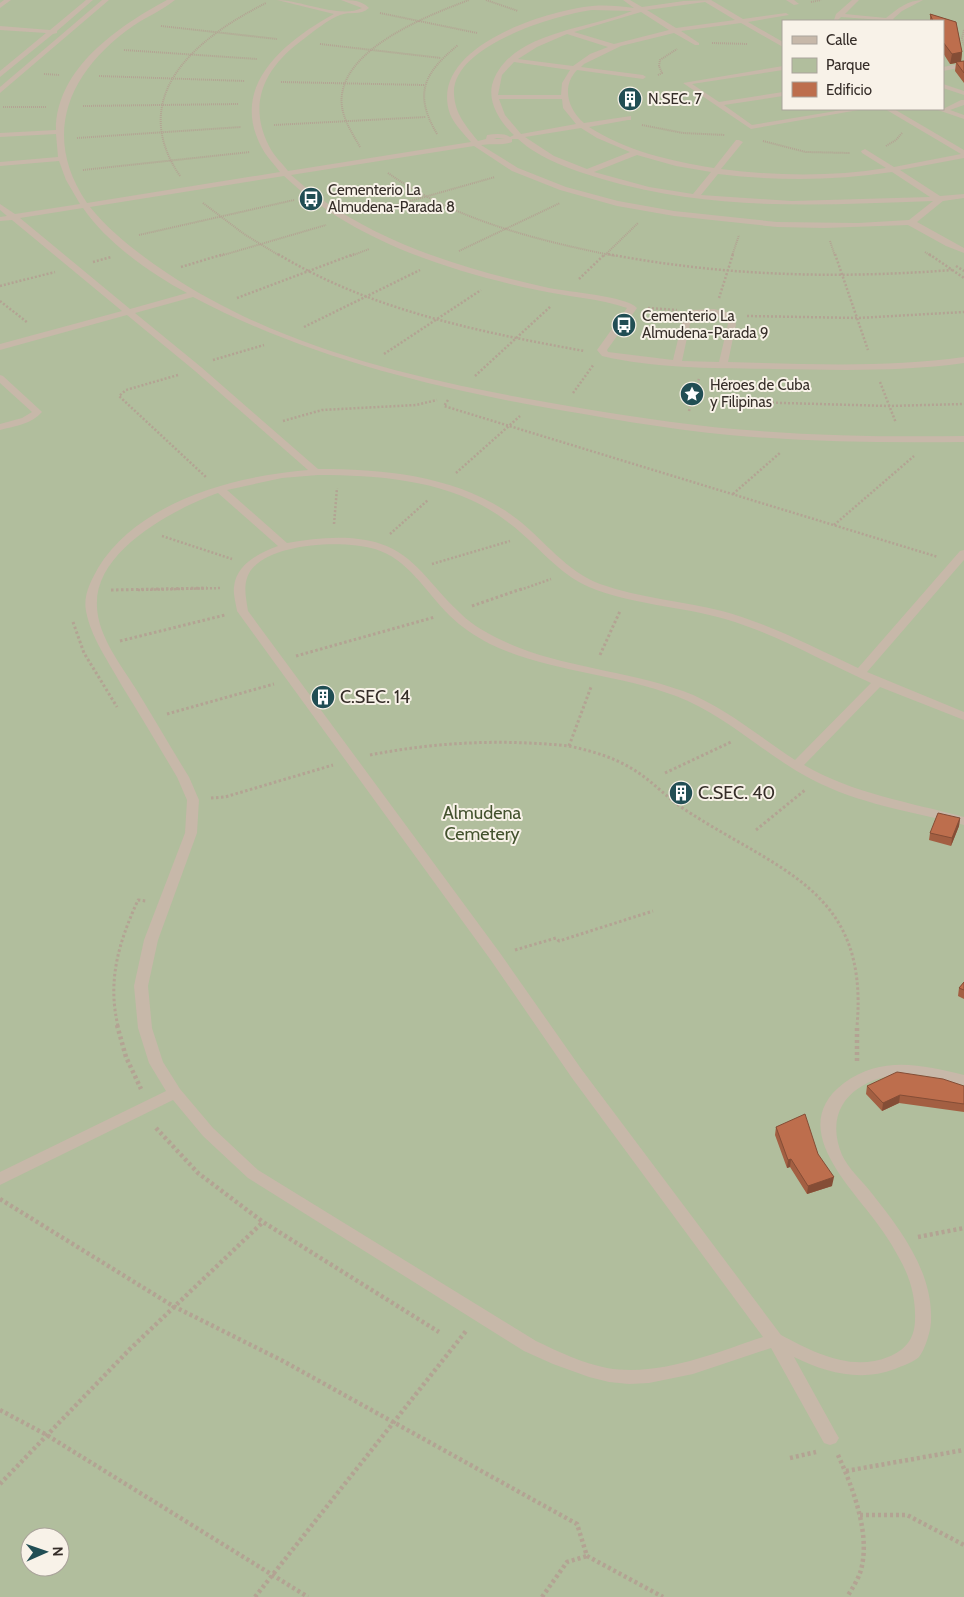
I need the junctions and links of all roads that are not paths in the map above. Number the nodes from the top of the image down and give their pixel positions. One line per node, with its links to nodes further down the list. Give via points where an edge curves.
1 (8, 0): 15 (lane)
2 (90, 0): 27 (lane)
3 (106, 0): 29 (lane)
4 (172, 0): 56 (lane, via 134,22 101,48 78,76 63,106)
5 (280, 0): 19 (lane)
6 (344, 0): 16 (lane)
7 (370, 0): 16 (lane)
8 (578, 0): 17 (lane)
9 (626, 0): 18 (lane)
10 (707, 0): 18 (lane); 24 (lane)
11 (789, 0): 14 (lane)
12 (856, 0): 21 (lane)
13 (918, 0): 23 (lane)
14 (796, 4)
15 (0, 6)
16 (363, 7): 19 (lane, via 355,13)
17 (589, 8): 18 (lane); 59 (lane, via 552,16 512,31 484,46 463,63 450,86 449,100 463,130)
18 (641, 10): 26 (lane); 28 (lane)
19 (341, 12): 68 (lane, via 296,41 260,81 255,103 256,126 266,150)
20 (786, 15): 24 (lane)
21 (836, 18): 22 (lane)
22 (871, 20)
23 (889, 20)
24 (744, 22): 26 (lane); 31 (lane)
25 (0, 28): 27 (lane)
26 (676, 31): 30 (lane); 32 (lane)
27 (52, 32): 29 (lane); 38 (lane)
28 (566, 32): 32 (lane); 33 (lane, via 534,46)
29 (67, 33): 41 (lane)
30 (698, 44)
31 (782, 44)
32 (613, 46): 35 (lane)
33 (513, 60): 35 (lane); 45 (lane, via 498,78)
34 (964, 65): 37 (lane)
35 (574, 68): 39 (lane); 44 (lane)
36 (782, 68): 47 (lane, via 686,83)
37 (944, 69)
38 (0, 75)
39 (643, 77)
40 (944, 86): 42 (lane)
41 (0, 91)
42 (964, 93)
43 (782, 94): 47 (lane)
44 (563, 96): 45 (lane); 54 (lane, via 567,108)
45 (494, 97): 57 (lane, via 507,125)
46 (964, 102): 48 (lane)
47 (719, 104): 49 (lane, via 751,127)
48 (944, 109)
49 (854, 110)
50 (891, 110): 62 (lane)
51 (942, 110): 52 (lane)
52 (964, 116)
53 (628, 118): 54 (lane)
54 (583, 126): 57 (lane); 61 (lane, via 600,137)
55 (0, 135): 56 (lane)
56 (59, 135): 63 (lane)
57 (519, 137): 59 (lane, via 508,138 504,143); 67 (lane, via 549,155)
58 (739, 142): 66 (lane)
59 (475, 143): 68 (lane); 76 (lane, via 531,176 585,195 646,210 787,225)
60 (865, 151): 65 (lane)
61 (638, 152): 66 (lane); 67 (lane)
62 (964, 155): 65 (lane)
63 (62, 159): 64 (lane); 73 (lane)
64 (0, 164)
65 (893, 169): 66 (lane, via 807,177); 71 (lane)
66 (717, 171): 70 (lane)
67 (589, 172): 70 (lane, via 640,187)
68 (286, 174): 73 (lane); 82 (lane, via 311,196 348,219 439,260 498,278 630,306 633,308 603,352)
69 (964, 196): 71 (lane)
70 (695, 197): 71 (lane, via 819,205)
71 (940, 200): 76 (lane)
72 (0, 206): 74 (lane)
73 (84, 206): 74 (lane); 78 (lane, via 116,240)
74 (13, 217): 75 (lane); 79 (lane)
75 (0, 219)
76 (911, 223): 77 (lane)
77 (964, 251)
78 (193, 294): 79 (lane); 86 (lane, via 285,337 432,382 503,397 626,419 727,432 799,437)
79 (128, 313): 80 (lane); 87 (lane)
80 (0, 347)
81 (964, 360): 83 (lane, via 874,366)
82 (677, 363): 83 (lane); 83 (lane, via 686,324 696,312 714,312 727,315 732,324)
83 (723, 364)
84 (0, 378): 85 (lane, via 37,412)
85 (0, 428)
86 (964, 439)
87 (316, 472): 88 (lane); 91 (lane, via 368,473 446,486 504,514 570,572 595,586 689,606 771,631)
88 (219, 489): 89 (lane); 97 (lane, via 158,517 131,536 110,558 94,590 91,605 104,645 150,719 193,800 191,833 152,940 141,986 145,1028 156,1063)
89 (284, 546): 94 (lane, via 333,541 385,549 416,569 452,612 469,626 516,652 679,693 718,712); 99 (lane, via 257,560 245,572 238,588 243,611 583,1082)
90 (964, 554): 91 (lane)
91 (859, 674): 92 (lane)
92 (878, 682): 93 (lane); 94 (lane)
93 (964, 716)
94 (796, 766): 95 (lane, via 859,794)
95 (964, 821)
96 (964, 1080): 99 (lane, via 910,1069 864,1076 841,1092 830,1113 830,1139 836,1158 897,1242 917,1276 924,1304 923,1329 913,1352 889,1364 836,1368)
97 (175, 1093): 98 (lane); 99 (lane, via 208,1132 253,1174 530,1346 569,1364 610,1376 656,1376)
98 (0, 1179)
99 (776, 1340): 100 (lane)
100 (832, 1443)

